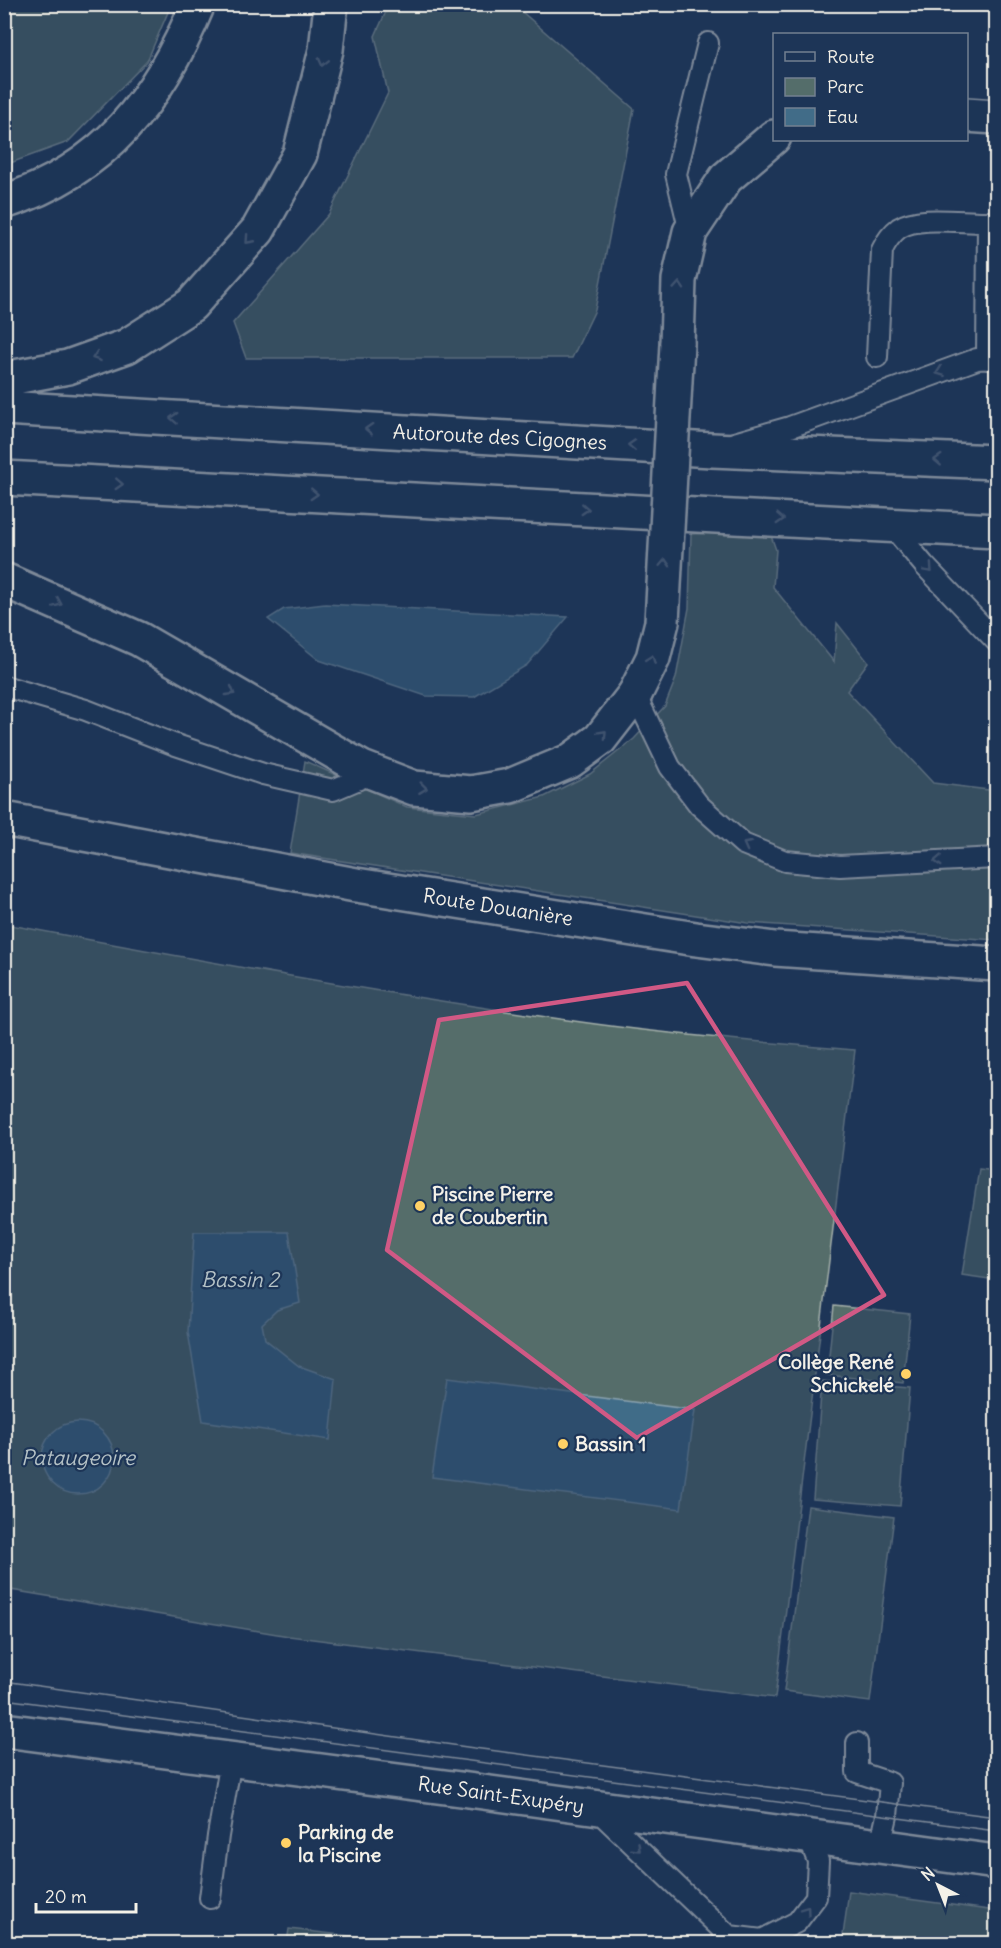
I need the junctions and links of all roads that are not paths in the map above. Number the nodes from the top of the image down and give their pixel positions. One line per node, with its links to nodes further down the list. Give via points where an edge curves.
1 (198, 4): 7 (main road, via 153,91 111,142 57,181)
2 (331, 4): 12 (main road, one-way to 12, via 326,50 300,154 258,230 191,305 127,346 68,367)
3 (708, 42): 9 (lane, via 676,174)
4 (968, 115): 5 (main road)
5 (996, 117)
6 (773, 138): 9 (main road, via 726,178)
7 (4, 202)
8 (991, 222): 10 (lane, via 915,222 900,227 888,238 882,250); 11 (lane, via 987,222)
9 (690, 232): 22 (main road, one-way to 9, bridge, via 653,658 662,622 679,280)
10 (877, 357)
11 (992, 358): 14 (lane, one-way to 14, via 977,359 790,427)
12 (4, 380)
13 (4, 408): 14 (main road, Autoroute des Cigognes, one-way to 13)
14 (712, 450): 15 (main road, Autoroute des Cigognes, one-way to 14)
15 (996, 462)
16 (4, 478): 17 (main road, one-way to 17)
17 (891, 525): 18 (main road); 20 (lane, one-way to 20)
18 (996, 531)
19 (4, 580): 23 (main road, one-way to 23, via 140,639)
20 (996, 641)
21 (4, 686): 23 (lane, via 86,710 263,774 333,790)
22 (635, 694): 23 (main road, one-way to 22, via 414,788 471,794 510,786 570,761 600,739); 25 (lane, one-way to 22, via 840,866 785,861 743,844 699,806 670,766)
23 (374, 773)
24 (4, 819): 26 (main road, Route Douanière, via 356,885 696,939 775,949)
25 (996, 858)
26 (996, 964)
27 (4, 1730): 29 (main road, Rue Saint-Exupéry)
28 (857, 1743): 32 (lane, via 858,1772 890,1783)
29 (231, 1760): 30 (main road, Rue Saint-Exupéry); 34 (lane)
30 (594, 1807): 31 (main road, Rue Saint-Exupéry); 31 (lane, one-way to 31, via 729,1936 751,1939 762,1940 797,1922 816,1897 818,1861)
31 (808, 1836): 32 (main road, Rue Saint-Exupéry)
32 (880, 1846): 33 (main road, Rue Saint-Exupéry)
33 (996, 1862)
34 (210, 1898)

